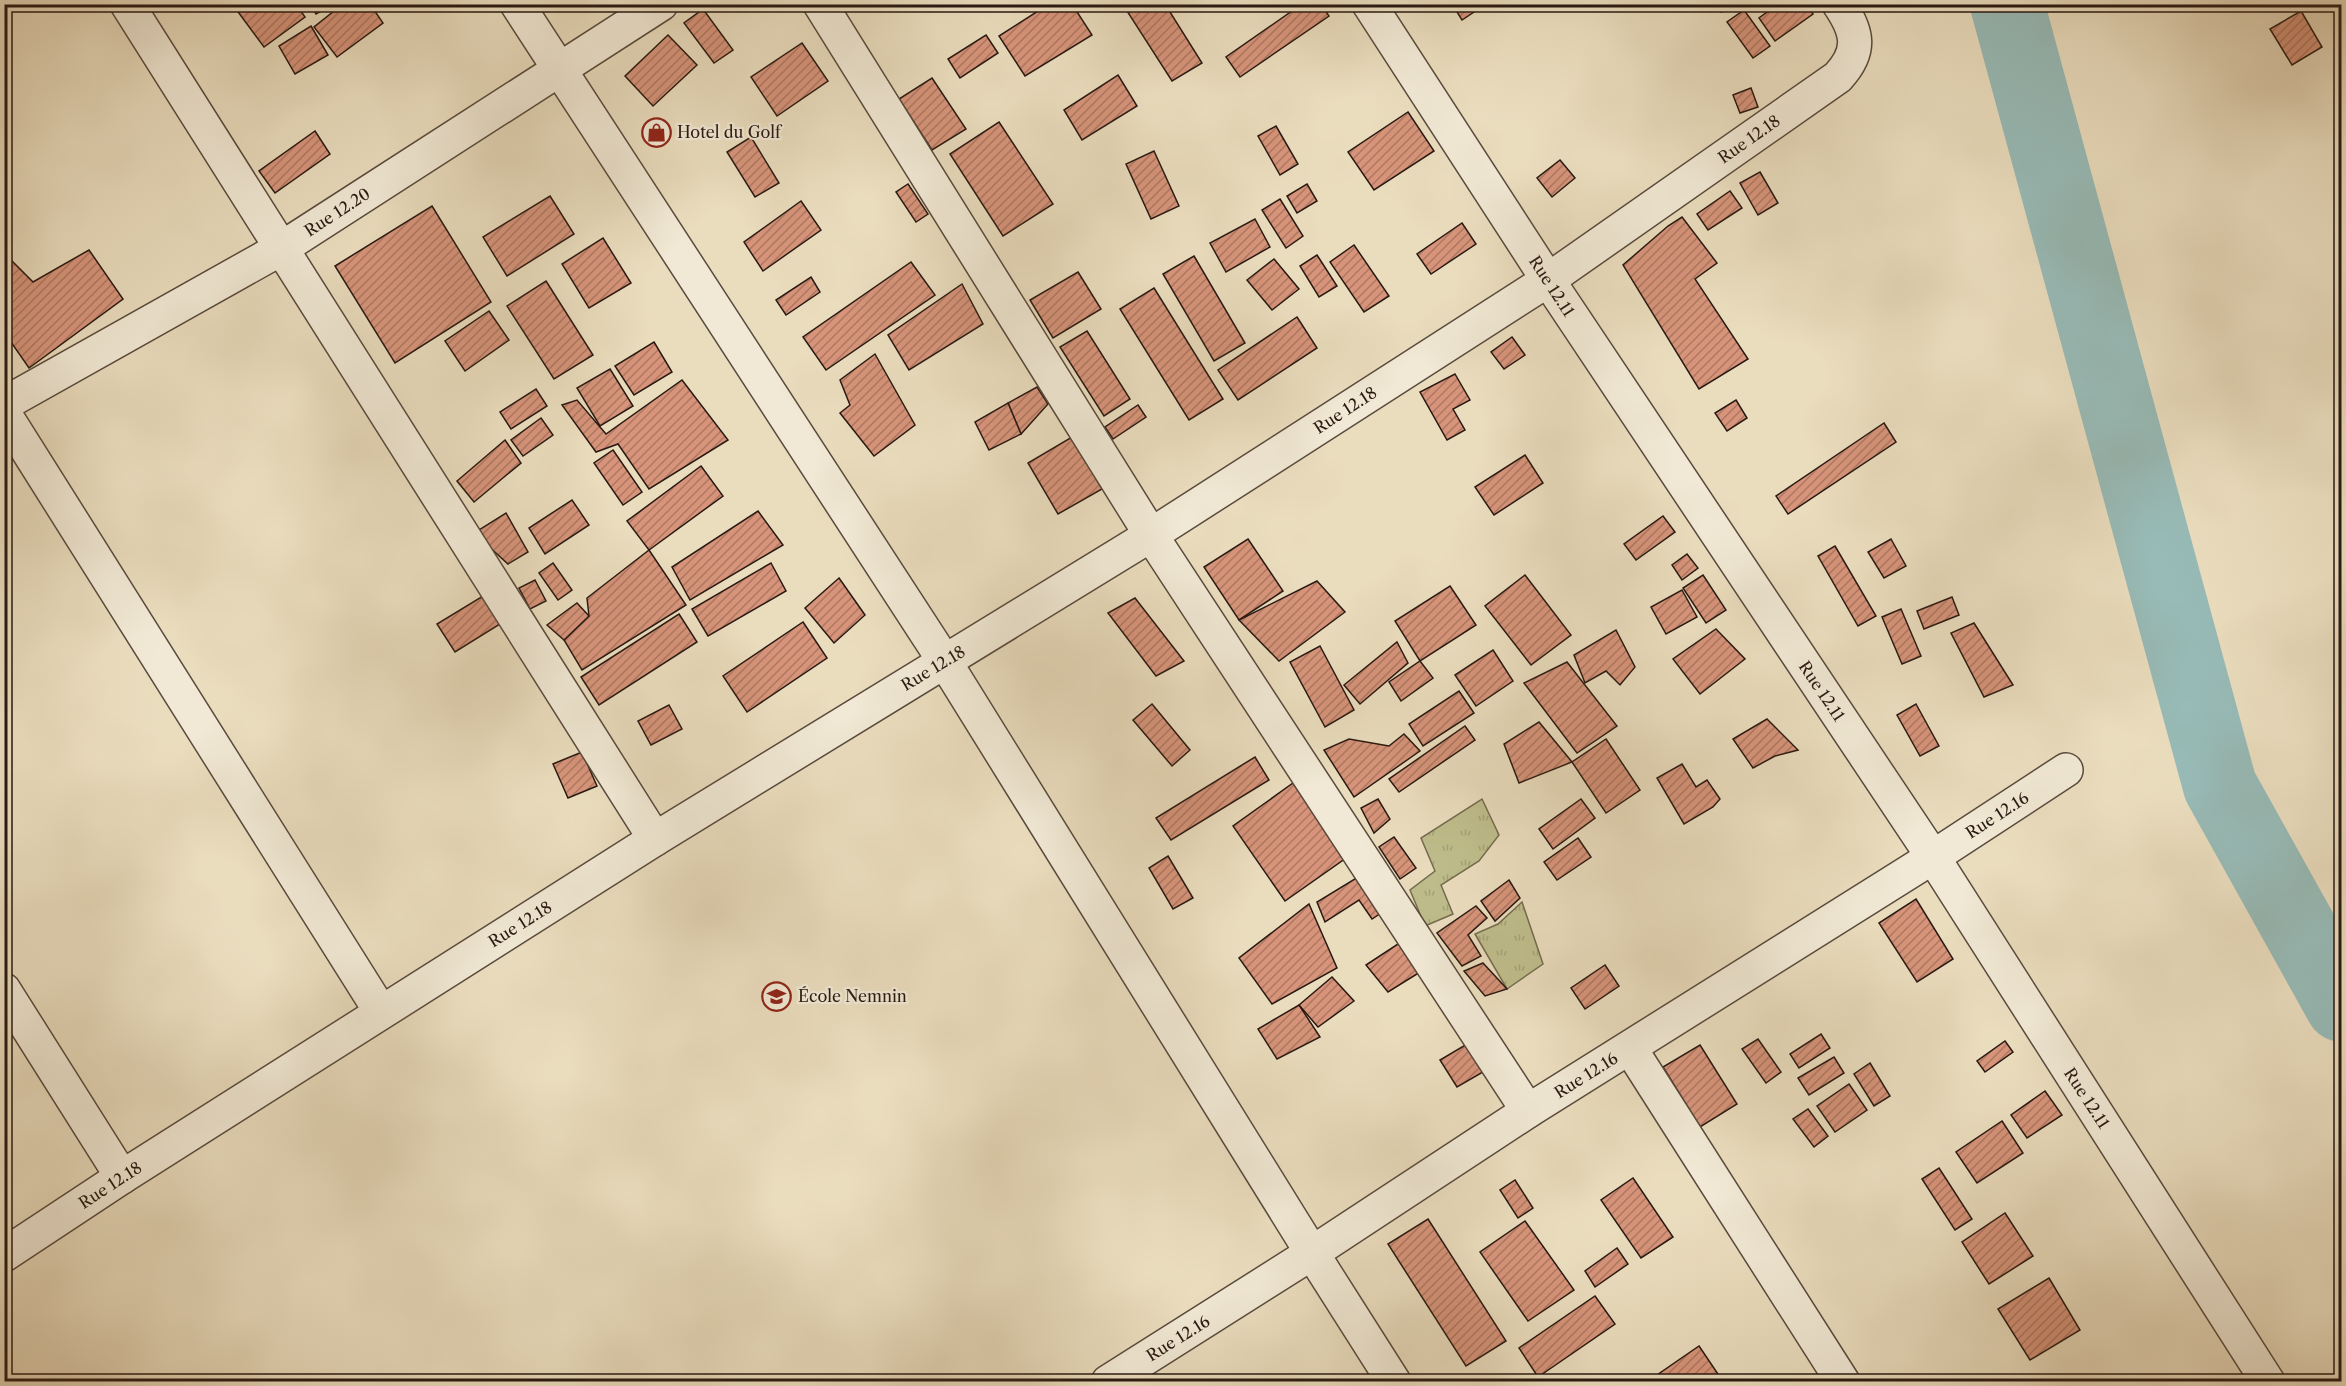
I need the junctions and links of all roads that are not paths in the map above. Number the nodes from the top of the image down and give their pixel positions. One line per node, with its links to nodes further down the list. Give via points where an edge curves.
1 (127, 4): 8 (street)
2 (517, 4): 7 (street)
3 (661, 4): 7 (street, Rue 12.20)
4 (820, 4): 12 (street)
5 (1368, 4): 9 (street, Rue 12.11)
6 (1839, 4): 9 (street, Rue 12.18, via 1850,20 1855,51 1838,77)
7 (559, 69): 8 (street, Rue 12.20); 13 (street)
8 (282, 248): 10 (street, Rue 12.20); 15 (street)
9 (1548, 280): 12 (street, Rue 12.18); 16 (street, Rue 12.11)
10 (4, 404)
11 (4, 413): 18 (street)
12 (1150, 535): 13 (street, Rue 12.18); 20 (street)
13 (945, 662): 15 (street, Rue 12.18); 22 (street)
14 (2066, 770): 16 (street, Rue 12.16)
15 (655, 839): 18 (street, Rue 12.18)
16 (1933, 856): 19 (street, Rue 12.16); 27 (street, Rue 12.11)
17 (4, 990): 21 (street)
18 (381, 1012): 21 (street, Rue 12.18)
19 (1630, 1048): 20 (street, Rue 12.16); 26 (street)
20 (1528, 1111): 22 (street, Rue 12.16)
21 (122, 1177): 23 (street, Rue 12.18)
22 (1312, 1253): 24 (street, Rue 12.16); 25 (street)
23 (4, 1255)
24 (1108, 1382)
25 (1394, 1382)
26 (1843, 1382)
27 (2268, 1382)

